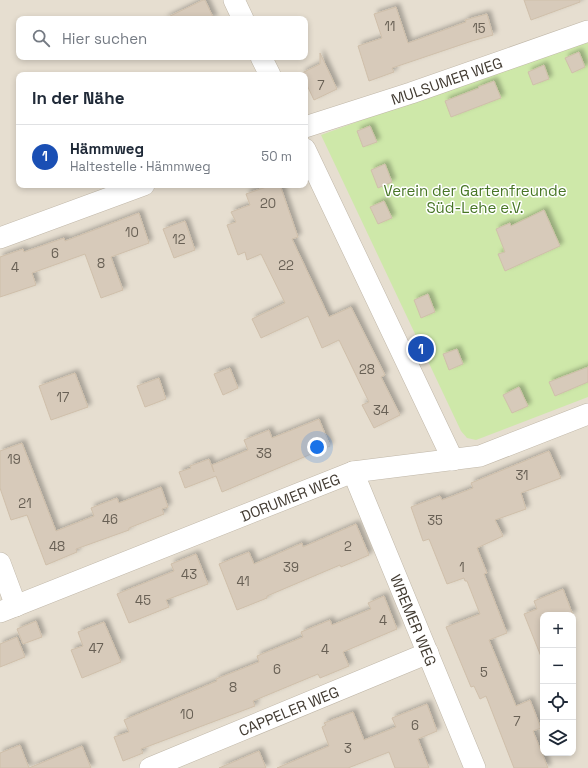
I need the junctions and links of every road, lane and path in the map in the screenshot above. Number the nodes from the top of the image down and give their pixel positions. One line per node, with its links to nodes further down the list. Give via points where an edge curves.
1 (234, 0): 2 (street)
2 (242, 16)
3 (588, 31): 6 (street, MULSUMER WEG)
4 (262, 60): 5 (street)
5 (268, 72)
6 (308, 126)
7 (308, 155): 11 (street)
8 (136, 188): 9 (street)
9 (0, 238)
10 (588, 414): 11 (street, DORUMER WEG, via 480,456)
11 (453, 460): 12 (street, DORUMER WEG)
12 (353, 472): 14 (street, DORUMER WEG); 15 (street, WREMER WEG)
13 (0, 563): 14 (street)
14 (8, 609)
15 (428, 653): 16 (street, CAPPELER WEG); 17 (street, WREMER WEG)
16 (150, 768)
17 (475, 768)

